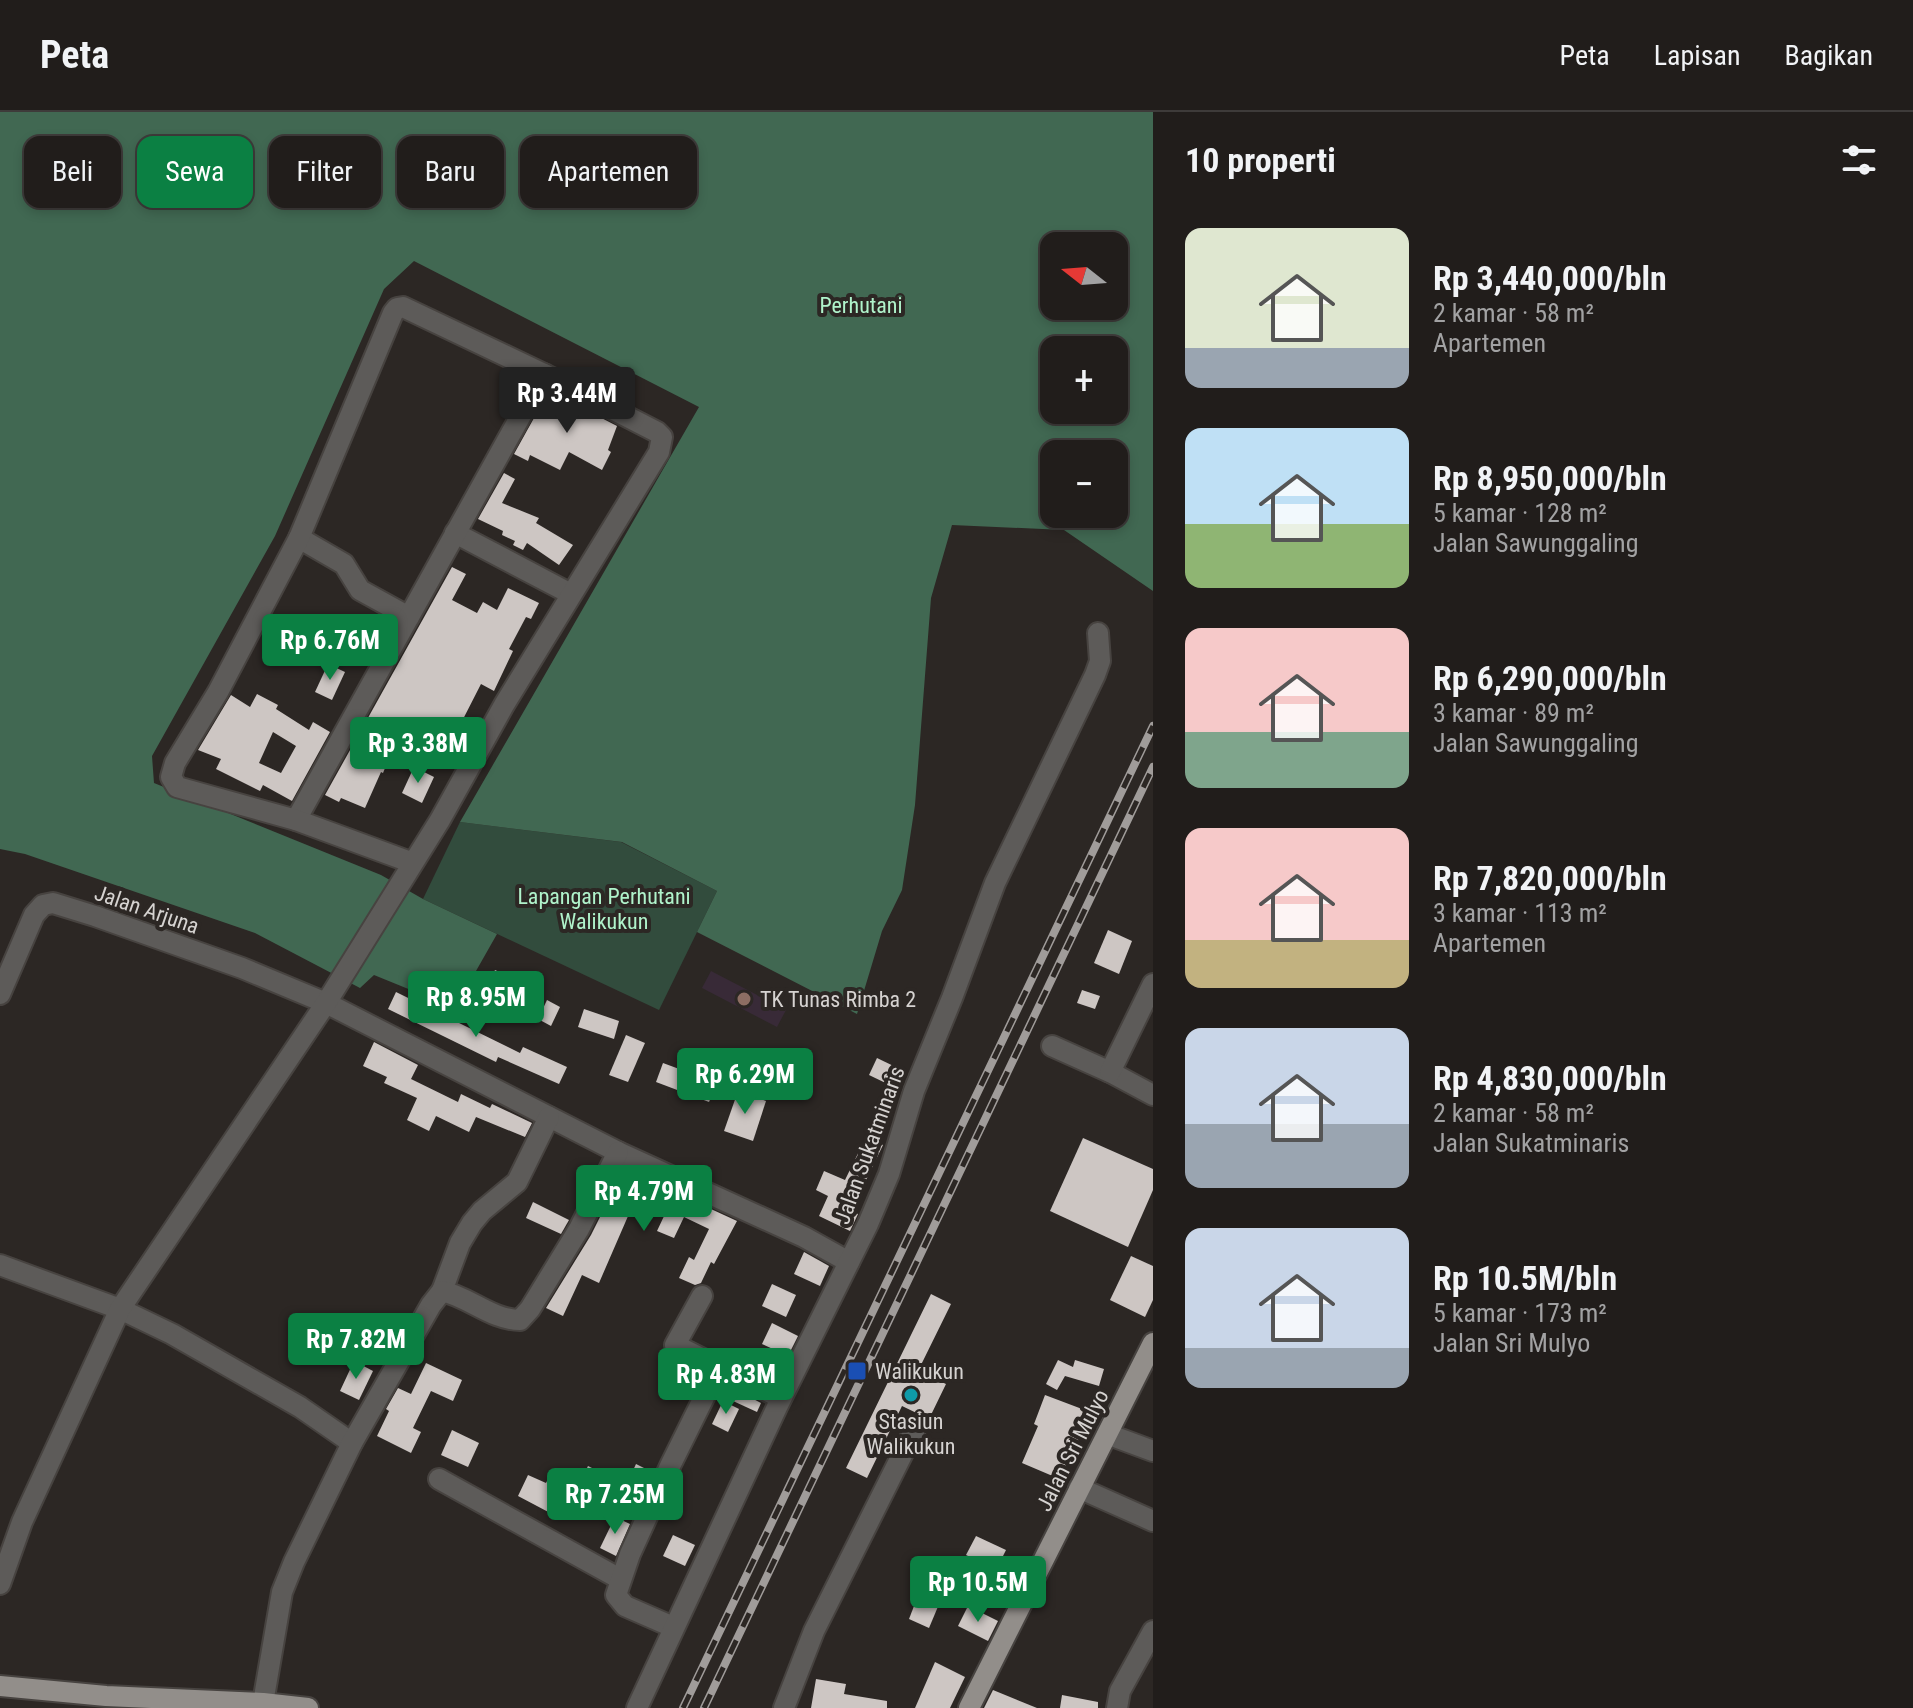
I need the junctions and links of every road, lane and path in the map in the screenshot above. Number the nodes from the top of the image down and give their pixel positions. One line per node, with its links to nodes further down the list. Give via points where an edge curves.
1 (544, 374): 2 (street); 3 (street, via 411,309 397,308); 4 (street, via 662,437 659,452)
2 (455, 533): 4 (street); 5 (street)
3 (299, 538): 5 (street, via 344,564 360,590); 7 (street, via 171,777 177,787)
4 (571, 594): 8 (street)
5 (409, 617): 7 (street)
6 (1098, 633): 17 (street, Jalan Sukatminaris, via 1095,675 995,883 914,1091 889,1174)
7 (296, 820): 8 (street)
8 (413, 863): 11 (street)
9 (1153, 984): 13 (street)
10 (0, 994): 11 (street, Jalan Arjuna, via 34,915 53,903)
11 (326, 1003): 15 (street); 21 (street)
12 (1052, 1046): 13 (street)
13 (1110, 1072): 14 (street)
14 (1153, 1095)
15 (549, 1117): 16 (street); 19 (street, via 517,1182 472,1223)
16 (618, 1152): 17 (street); 19 (street, via 579,1229 520,1320 508,1320)
17 (849, 1262): 24 (street, Jalan Sukatminaris)
18 (0, 1265): 21 (street)
19 (442, 1291): 27 (street)
20 (702, 1296): 23 (street, via 675,1345)
21 (120, 1309): 27 (street, via 288,1401); 33 (street, via 22,1522)
22 (1153, 1343): 26 (main road, Jalan Sri Mulyo)
23 (719, 1367): 24 (street); 32 (street)
24 (781, 1398): 34 (street, Jalan Sukatminaris)
25 (916, 1427): 41 (street, via 814,1631)
26 (1107, 1434): 28 (street); 30 (main road, Jalan Sri Mulyo)
27 (352, 1443): 38 (street, via 282,1592)
28 (1153, 1451)
29 (439, 1479): 32 (street)
30 (1079, 1488): 31 (street); 42 (main road, Jalan Sri Mulyo)
31 (1153, 1521)
32 (620, 1579): 34 (street, via 618,1600)
33 (0, 1584)
34 (673, 1627): 40 (street, Jalan Sukatminaris)
35 (1153, 1631): 43 (street, via 1120,1691)
36 (0, 1686): 37 (main road)
37 (106, 1702): 38 (main road)
38 (263, 1703): 39 (main road)
39 (308, 1708)
40 (637, 1708)
41 (784, 1708)
42 (969, 1708)
43 (1117, 1708)

